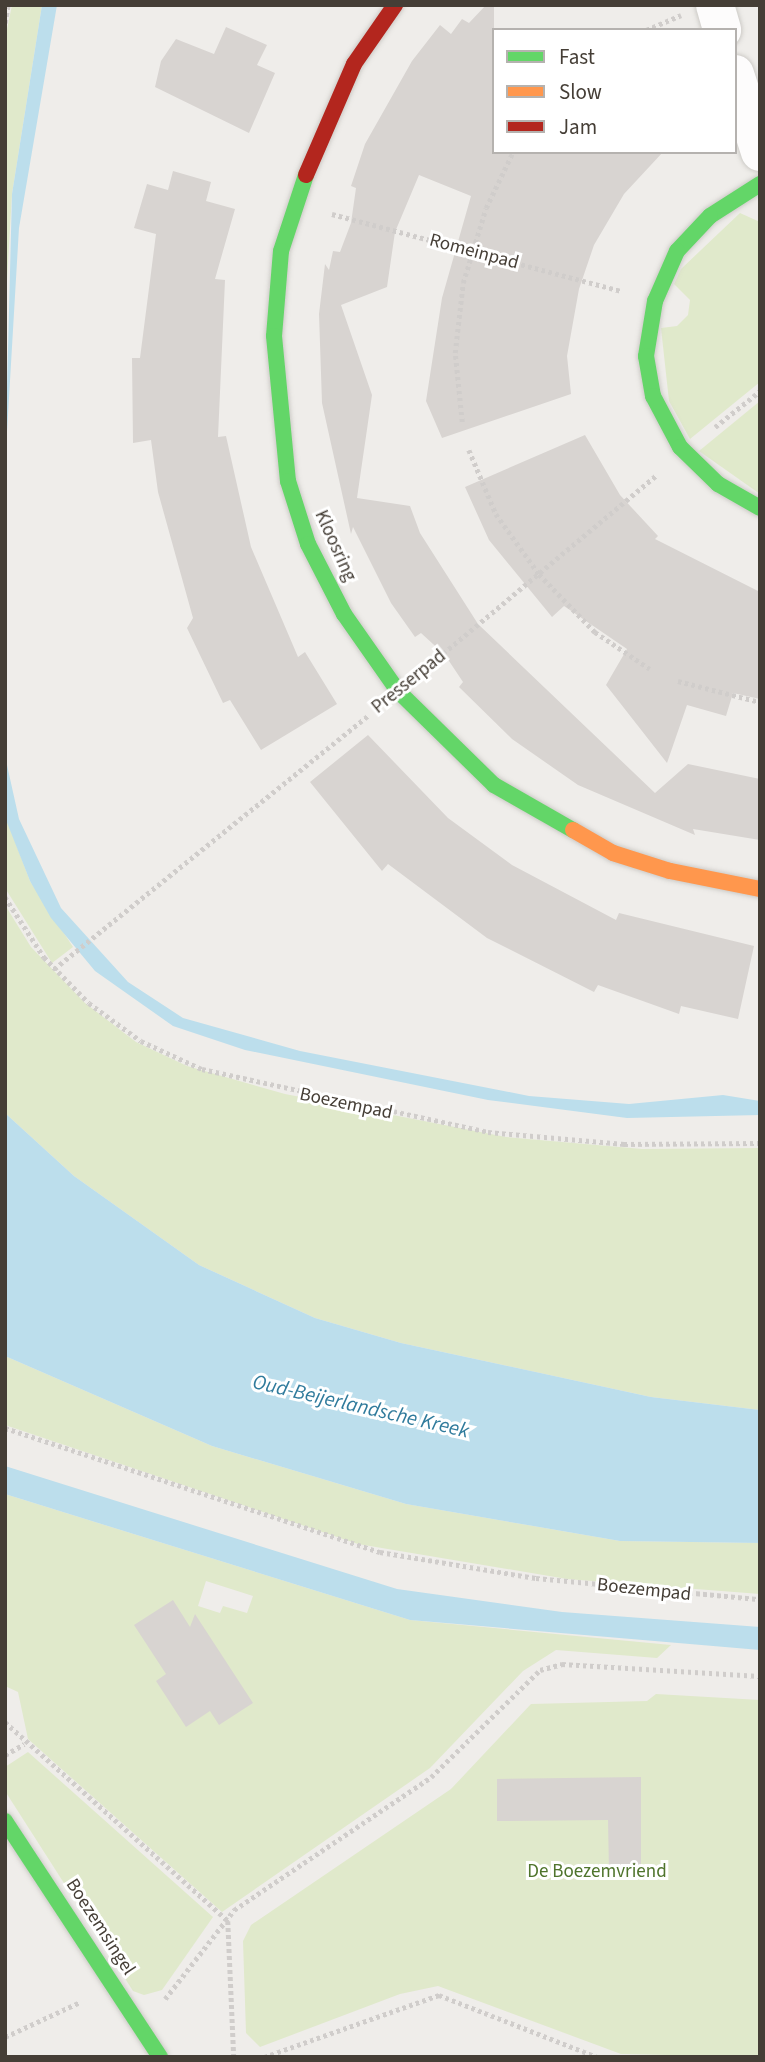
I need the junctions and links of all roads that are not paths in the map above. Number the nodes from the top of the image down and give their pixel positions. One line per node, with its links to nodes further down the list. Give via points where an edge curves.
1 (395, 5): 8 (street, Kloosring, via 354,64 293,203 281,251 274,336 277,409 288,481 331,592 398,691 467,763 562,828 644,864)
2 (715, 5): 3 (street)
3 (721, 28)
4 (737, 80): 5 (street)
5 (760, 152)
6 (760, 184): 7 (street, via 686,239 655,301 648,375 660,415 685,453 718,484)
7 (760, 508)
8 (760, 888)
9 (5, 1821): 10 (street, Boezemsingel)
10 (160, 2057)

